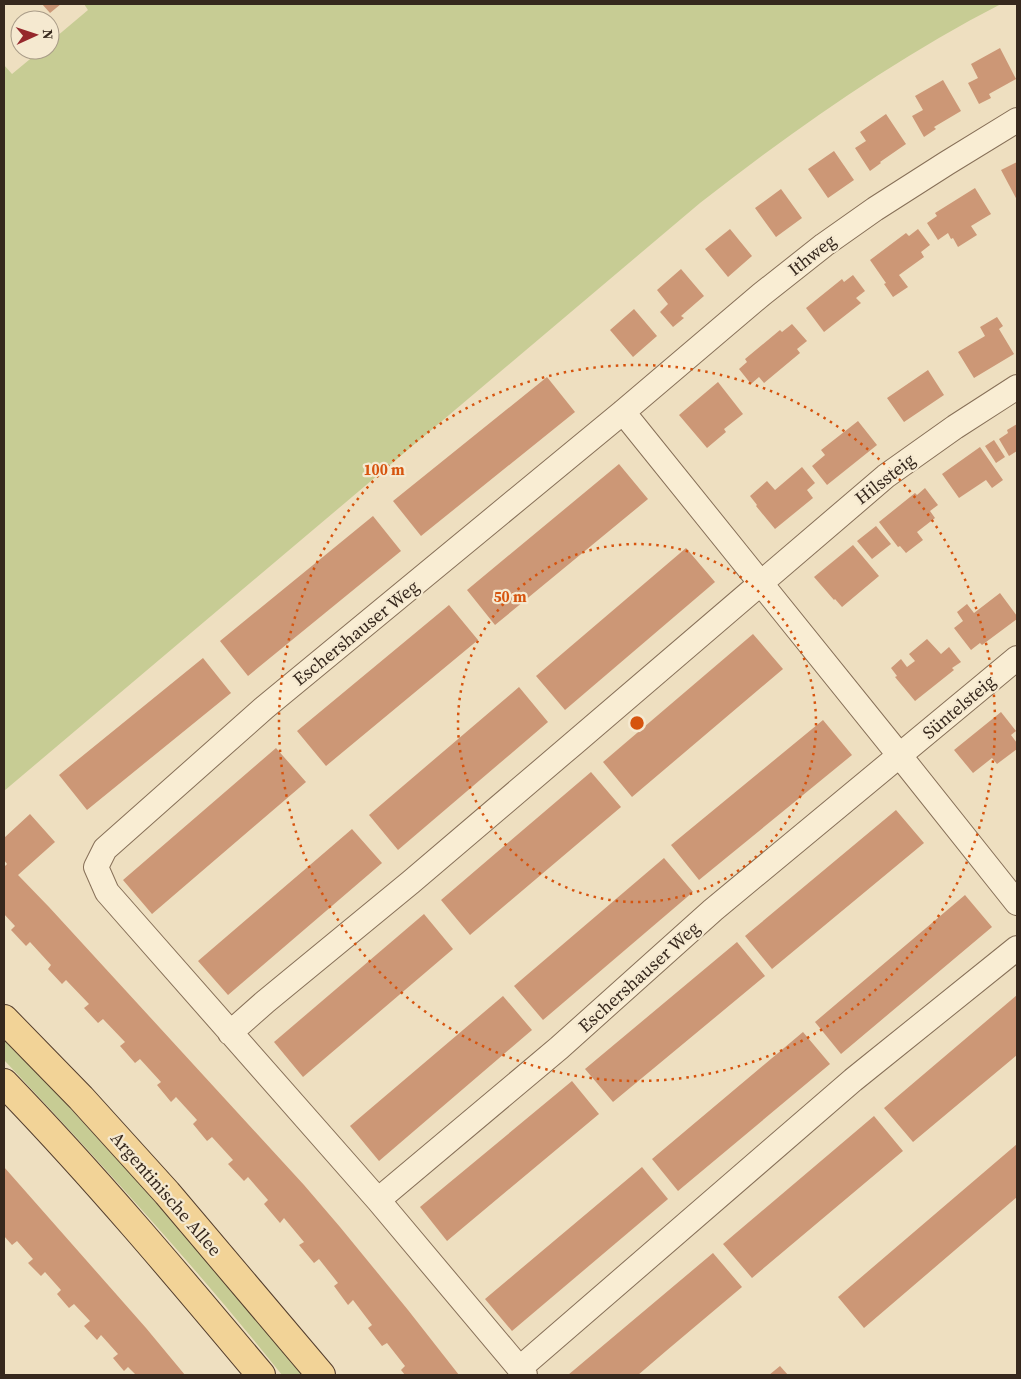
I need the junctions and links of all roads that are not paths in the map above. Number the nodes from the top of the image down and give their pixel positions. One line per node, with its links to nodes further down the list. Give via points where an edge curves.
1 (1017, 120): 3 (street, Ithweg, via 824,245)
2 (1017, 387): 4 (street, Hilssteig, via 886,476)
3 (623, 412): 4 (street); 10 (street, Eschershauser Weg, via 264,708 106,849 96,867 106,892)
4 (762, 583): 6 (street); 10 (street)
5 (1017, 658): 6 (street, Süntelsteig)
6 (900, 756): 7 (street); 12 (street, Eschershauser Weg, via 713,910 559,1048)
7 (1017, 903)
8 (1017, 948): 13 (street, Eschershauser Weg, via 845,1086)
9 (4, 1019): 15 (main road, Argentinische Allee, via 167,1193)
10 (230, 1033): 12 (street, Eschershauser Weg)
11 (4, 1083): 14 (main road, via 172,1268)
12 (378, 1200): 13 (street, Eschershauser Weg)
13 (522, 1372)
14 (261, 1375)
15 (321, 1375)

